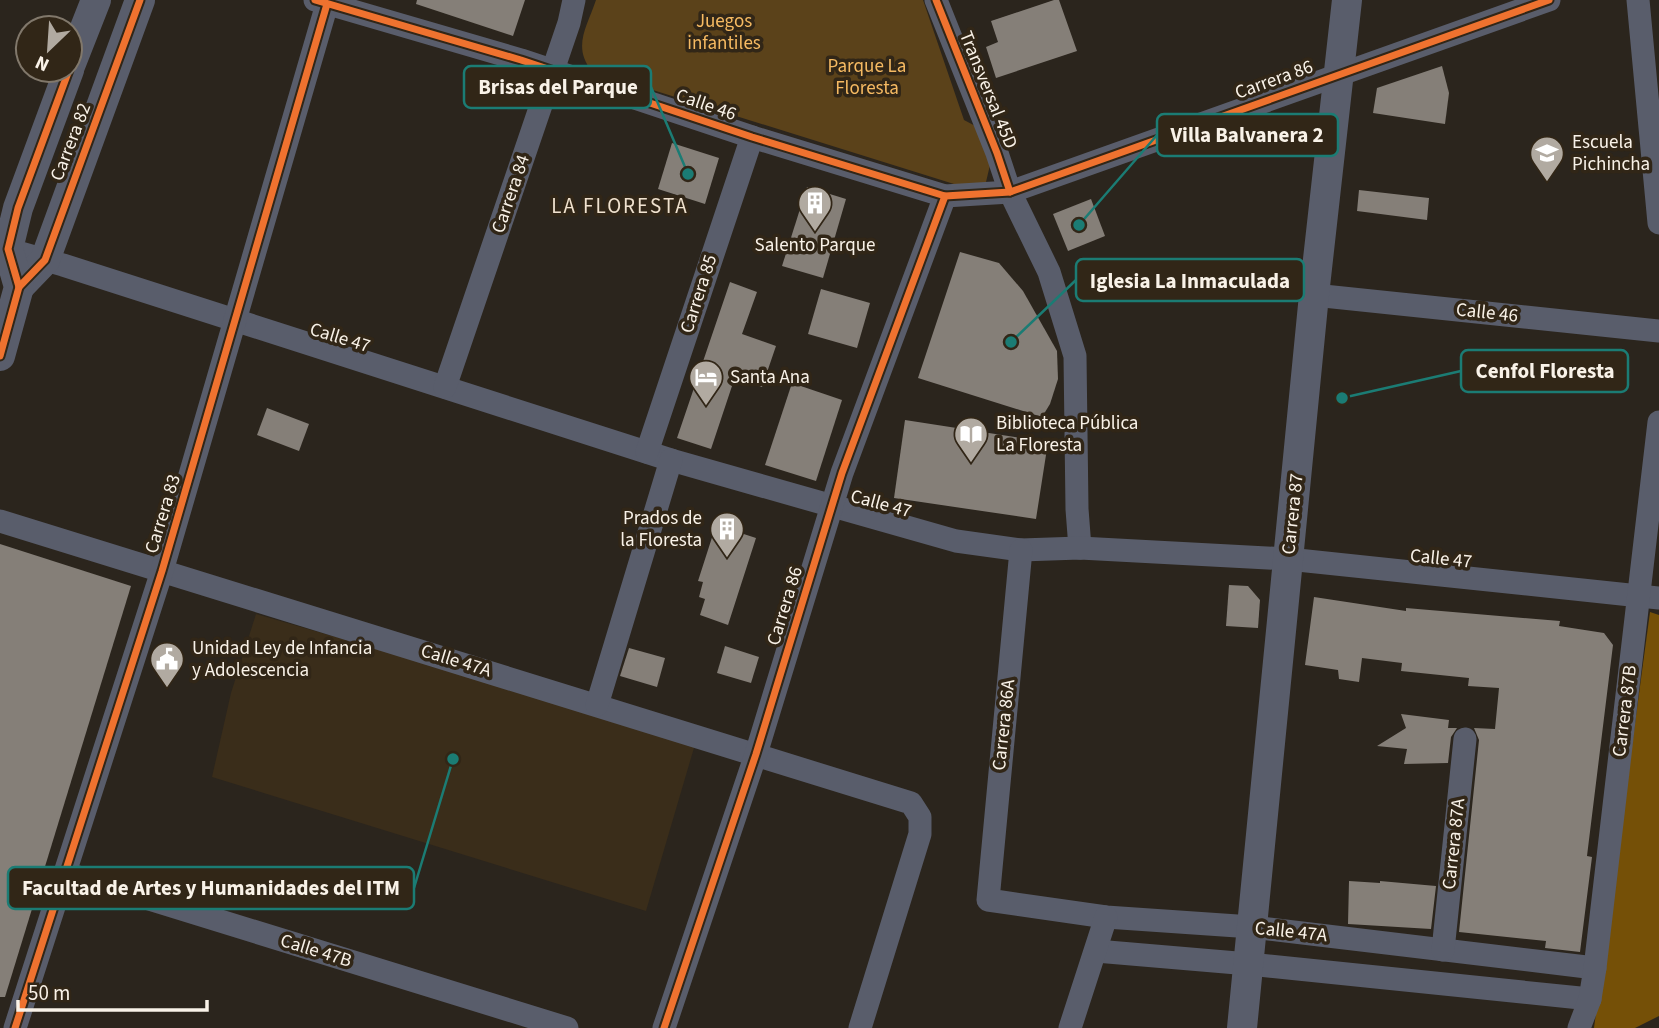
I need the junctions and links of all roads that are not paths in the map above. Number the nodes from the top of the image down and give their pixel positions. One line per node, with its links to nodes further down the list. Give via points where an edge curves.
1 (96, 0): 9 (street, Carrera 82)
2 (141, 0): 18 (street, Carrera 82)
3 (574, 0): 10 (street, Carrera 84)
4 (936, 0): 14 (street, Transversal 45D)
5 (1347, 0): 11 (street, Carrera 87)
6 (1549, 0): 11 (street, Carrera 86)
7 (1638, 0): 16 (street)
8 (321, 2): 10 (street, Calle 46); 21 (street, Carrera 83)
9 (84, 30)
10 (553, 70): 13 (street, Calle 46); 24 (street, Carrera 84)
11 (1340, 73): 14 (street, Carrera 86); 20 (street, Carrera 87)
12 (63, 84): 17 (street, Carrera 82)
13 (752, 137): 15 (street, Calle 46); 26 (street, Carrera 85)
14 (1010, 192): 15 (street, Calle 46); 30 (street, Transversal 45D, via 1049,272 1075,356)
15 (945, 196): 28 (street, Carrera 86)
16 (1659, 223)
17 (4, 248): 18 (street, Calle 47); 19 (street, Carrera 82)
18 (45, 260): 19 (street, Carrera 82); 21 (street, Calle 47)
19 (19, 287): 23 (street, Carrera 82)
20 (1314, 295): 22 (street, Calle 46); 32 (street, Carrera 87)
21 (236, 322): 24 (street, Calle 47); 33 (street, Carrera 83)
22 (1659, 331)
23 (0, 356)
24 (445, 387): 26 (street, Calle 47)
25 (1659, 422): 34 (street, Carrera 87B)
26 (647, 452): 27 (street, Calle 47)
27 (671, 460): 28 (street, Calle 47); 35 (street)
28 (832, 507): 31 (street, Calle 47, via 956,541); 37 (street, Carrera 86)
29 (0, 521): 33 (street, Calle 47A)
30 (1080, 548): 31 (street, Calle 47); 32 (street, Calle 47)
31 (1021, 550): 39 (street, Carrera 86A)
32 (1288, 559): 34 (street, Calle 47); 41 (street, Carrera 87)
33 (162, 571): 35 (street, Calle 47A); 38 (street, Carrera 83)
34 (1649, 596): 45 (street, Carrera 87B)
35 (597, 705): 37 (street, Calle 47A)
36 (1465, 739): 42 (street, Carrera 87A)
37 (755, 754): 49 (street, Carrera 86); 50 (street, Calle 47A, via 911,803 920,817 920,834)
38 (65, 873): 47 (street, Carrera 83); 48 (street, Calle 47B)
39 (988, 900): 40 (street, Calle 47A)
40 (1106, 917): 41 (street, Calle 47A); 43 (street)
41 (1252, 927): 42 (street, Calle 47A); 44 (street, Carrera 87)
42 (1443, 950): 45 (street, Calle 47A)
43 (1096, 951): 44 (street, Calle 47A); 51 (street)
44 (1249, 964): 46 (street, Calle 47A); 52 (street, Carrera 87)
45 (1595, 968): 46 (street, Carrera 87B)
46 (1590, 999): 53 (street, Carrera 87B)
47 (15, 1028)
48 (566, 1028)
49 (664, 1028)
50 (860, 1028)
51 (1070, 1028)
52 (1242, 1028)
53 (1579, 1028)

